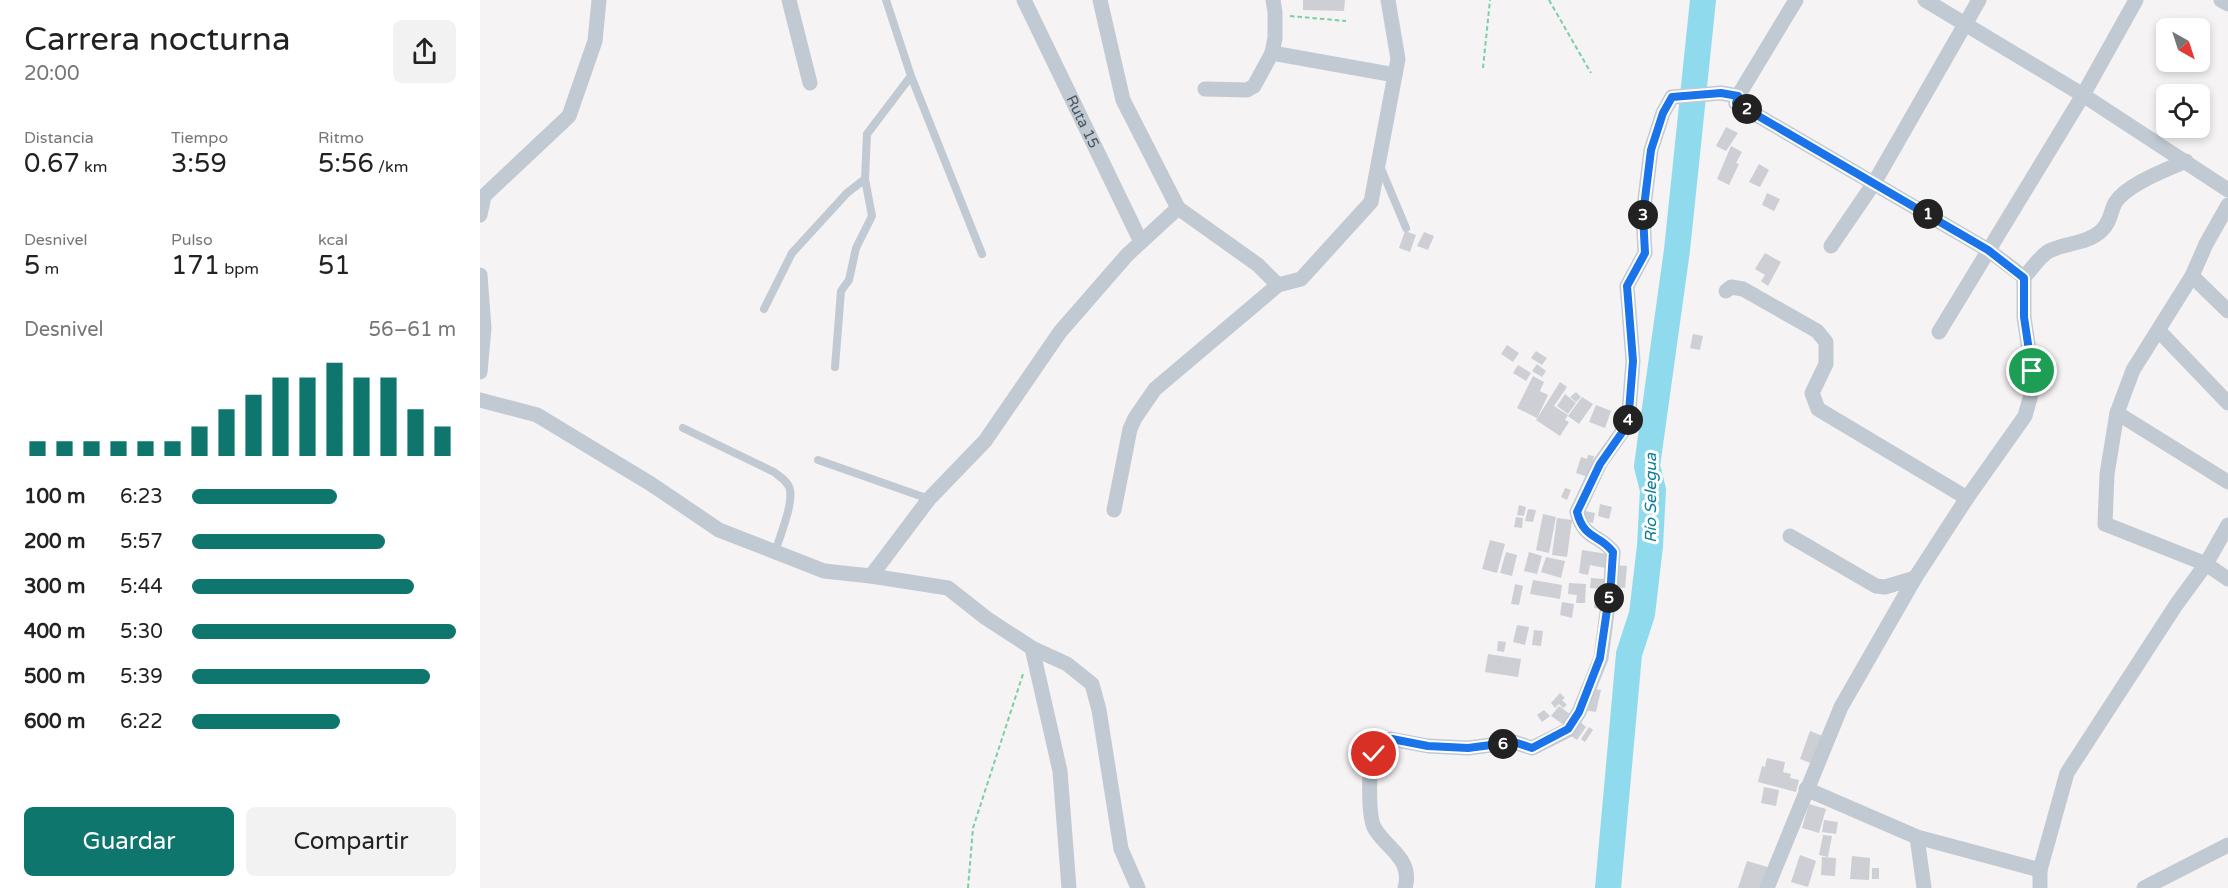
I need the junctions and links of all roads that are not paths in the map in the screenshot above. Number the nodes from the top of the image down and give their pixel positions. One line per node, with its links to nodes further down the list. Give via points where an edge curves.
1 (599, 0): 29 (street, via 595,41 569,116 484,196)
2 (789, 0): 18 (street)
3 (886, 0): 17 (lane)
4 (1024, 0): 31 (street, Ruta 15)
5 (1100, 0): 28 (street, via 1123,100)
6 (1388, 0): 16 (street, via 1398,59)
7 (1796, 0): 21 (street)
8 (1925, 0): 14 (street)
9 (1979, 0): 14 (street)
10 (2136, 0): 20 (street)
11 (2221, 0): 12 (street)
12 (2228, 4)
13 (1274, 7): 15 (street)
14 (1965, 24): 20 (street); 25 (street)
15 (1272, 53): 16 (street); 19 (street, via 1257,81 1247,90)
16 (1395, 75): 23 (street)
17 (911, 76): 24 (lane, via 867,134); 34 (lane)
18 (810, 83)
19 (1205, 89)
20 (2083, 95): 22 (street); 33 (street)
21 (1738, 96): 25 (street, via 1736,103); 69 (street, via 1721,93 1672,97 1651,150 1643,215 1645,253 1627,286 1633,361 1628,424 1600,464 1577,512 1588,534 1613,552 1600,658 1579,712 1568,729 1532,748 1514,742 1468,748 1392,739 1374,754 1369,789 1374,827 1407,869)
22 (2186, 161): 26 (street); 37 (street, via 2131,189 2115,203 2112,217 2100,232 2076,244 2048,251)
23 (1378, 163): 30 (lane); 38 (street, via 1371,202 1301,279)
24 (865, 179): 40 (lane, via 792,253); 44 (lane, via 872,216 856,248 849,280 841,291)
25 (1874, 183): 32 (street); 33 (street)
26 (2228, 190)
27 (2228, 205): 36 (street)
28 (1178, 208): 31 (street); 38 (street, via 1258,265)
29 (480, 215)
30 (1406, 228)
31 (1141, 242): 53 (street, via 1060,332 985,441)
32 (1831, 246)
33 (1988, 250): 37 (street); 43 (street)
34 (982, 254)
35 (480, 275): 45 (street, via 484,328)
36 (2192, 276): 41 (street); 42 (street)
37 (2024, 278): 52 (street, via 2032,391 2025,416)
38 (1278, 285): 54 (street, via 1155,389 1130,429)
39 (1726, 291): 52 (street, via 1731,287 1743,289 1817,331 1826,342 1826,364 1812,393 1818,409)
40 (765, 309)
41 (2228, 311)
42 (2159, 331): 47 (street); 48 (street, via 2133,370)
43 (1939, 332)
44 (835, 367)
45 (480, 372)
46 (480, 400): 57 (street, via 537,415 719,530)
47 (2228, 403)
48 (2117, 412): 51 (street); 58 (street, via 2107,474 2105,524)
49 (683, 428): 57 (lane, via 785,481 790,488 789,506)
50 (818, 460): 53 (lane)
51 (2228, 482)
52 (1967, 498): 60 (street)
53 (929, 499): 59 (street)
54 (1114, 510)
55 (2228, 525): 58 (street)
56 (1790, 536): 60 (street, via 1876,586)
57 (775, 552): 59 (street, via 824,571)
58 (2206, 564): 61 (street); 66 (street, via 2067,773)
59 (871, 576): 62 (street, via 948,588)
60 (1915, 578): 63 (street, via 1841,706)
61 (2228, 579)
62 (1032, 648): 67 (street, via 1060,771); 68 (street, via 1067,664 1092,684 1121,849)
63 (1806, 789): 64 (street); 70 (street)
64 (1917, 837): 66 (street); 71 (street)
65 (2228, 845): 73 (street)
66 (2040, 870): 72 (street)
67 (1069, 888)
68 (1138, 888)
69 (1405, 888)
70 (1767, 888)
71 (1924, 888)
72 (2040, 888)
73 (2144, 888)

